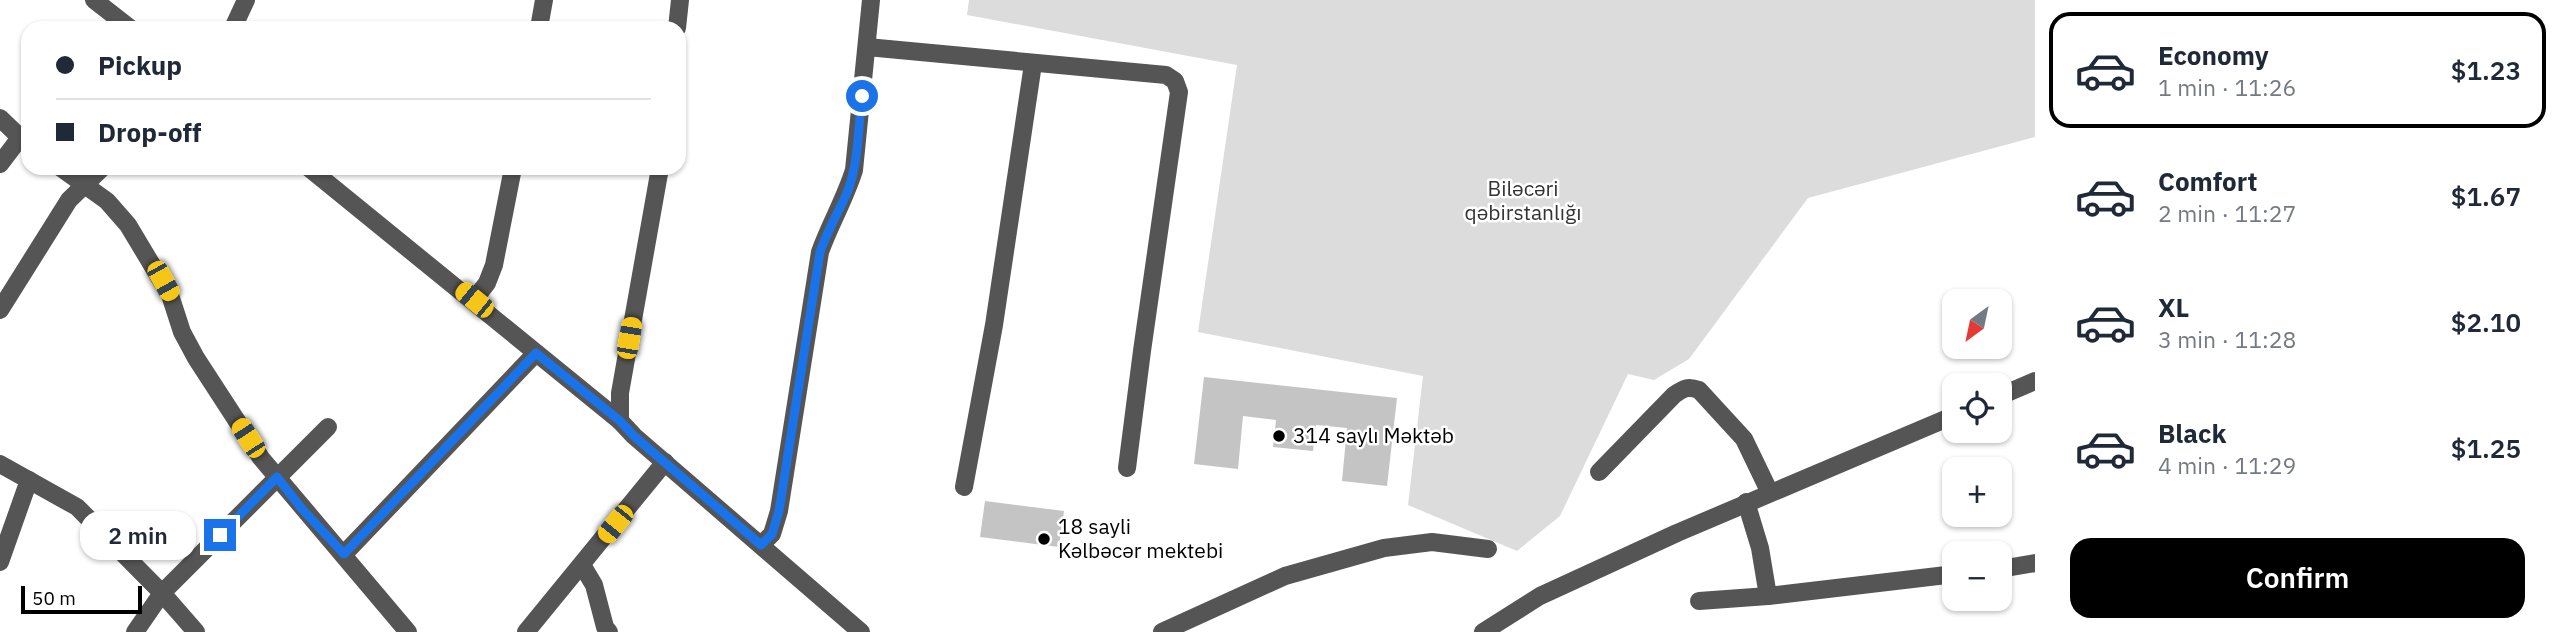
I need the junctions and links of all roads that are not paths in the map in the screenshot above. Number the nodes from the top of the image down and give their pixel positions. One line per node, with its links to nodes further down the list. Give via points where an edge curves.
1 (94, 0): 6 (street)
2 (246, 0): 7 (street)
3 (544, 0): 8 (street)
4 (680, 0): 9 (street)
5 (871, 0): 10 (street)
6 (121, 21)
7 (236, 21)
8 (540, 21)
9 (678, 21)
10 (867, 47): 11 (street); 39 (street, via 854,170 820,252 779,511 772,534)
11 (1033, 64): 32 (street, via 1166,75 1175,81 1179,92); 36 (street, via 994,325)
12 (0, 118): 13 (street)
13 (21, 139)
14 (21, 145): 15 (street)
15 (0, 164)
16 (71, 175): 21 (street)
17 (95, 175): 21 (street)
18 (318, 175): 22 (street)
19 (512, 175): 22 (street, via 494,265)
20 (659, 175): 28 (street, via 620,393)
21 (86, 185): 23 (street, via 52,224); 34 (street, via 128,225 170,295 196,358)
22 (474, 300): 24 (street)
23 (0, 310)
24 (536, 353): 28 (street); 41 (street)
25 (2035, 381): 26 (street)
26 (2012, 391)
27 (1942, 420): 37 (street)
28 (620, 421): 30 (street)
29 (328, 427): 34 (street)
30 (665, 462): 39 (street); 44 (street)
31 (0, 464): 35 (street)
32 (1127, 468)
33 (1599, 472): 37 (street, via 1674,395 1690,387 1699,390 1744,439)
34 (277, 477): 41 (street); 47 (street)
35 (29, 480): 42 (street); 47 (street, via 77,507)
36 (964, 486)
37 (1770, 493): 38 (street)
38 (1746, 502): 48 (street); 57 (street, via 1540,596)
39 (761, 545): 55 (street)
40 (1488, 549): 56 (street, via 1432,542 1361,554 1285,576)
41 (344, 554): 52 (street)
42 (0, 562)
43 (2035, 564): 45 (street)
44 (582, 565): 53 (street); 54 (street, via 594,585)
45 (2012, 567)
46 (1942, 576): 48 (street)
47 (162, 593): 50 (street); 51 (street)
48 (1768, 596): 49 (street)
49 (1699, 601)
50 (135, 632)
51 (196, 632)
52 (408, 632)
53 (526, 632)
54 (609, 632)
55 (861, 632)
56 (1162, 632)
57 (1483, 632)

